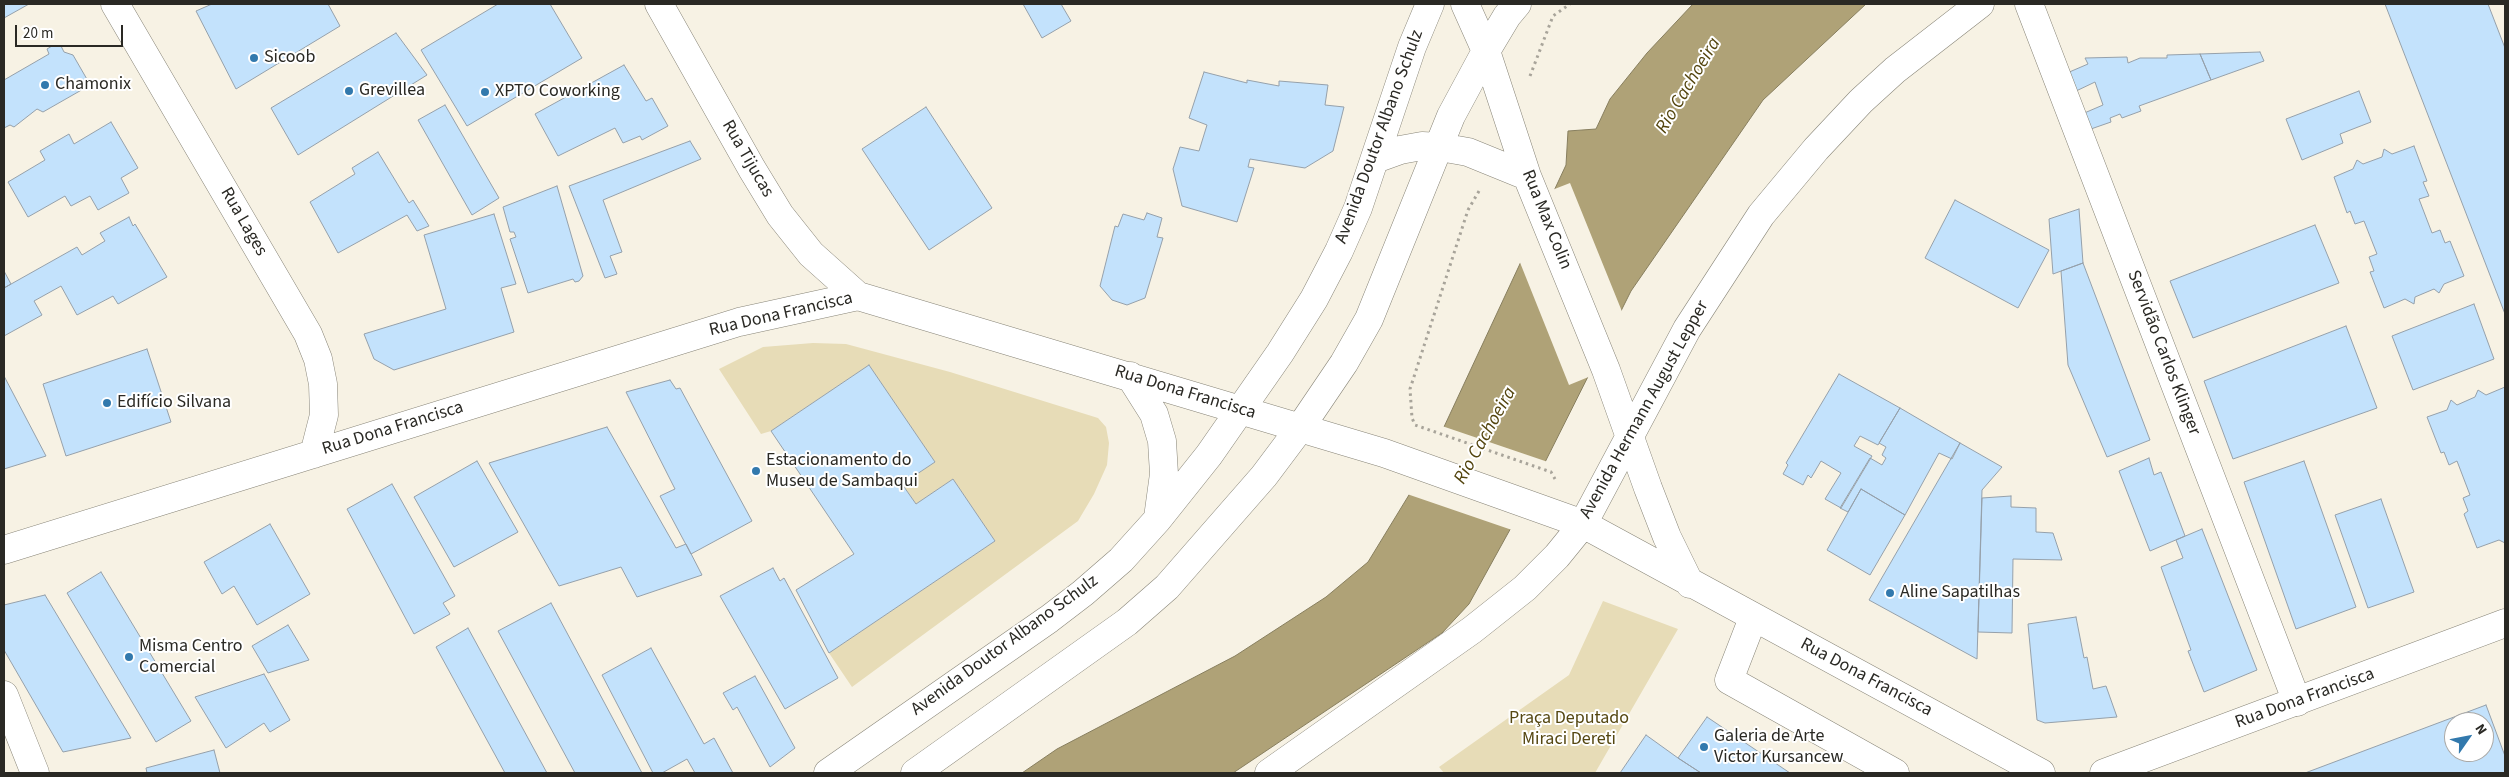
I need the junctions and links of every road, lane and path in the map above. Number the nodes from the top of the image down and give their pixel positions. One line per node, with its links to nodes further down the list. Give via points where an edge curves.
1 (114, 4): 20 (main road, Rua Lages, via 308,334 323,384 324,415)
2 (659, 4): 15 (main road, Rua Tijucas, via 780,215 811,254)
3 (1430, 4): 12 (main road, Avenida Doutor Albano Schulz, via 1412,47)
4 (1464, 4): 9 (main road, Rua Max Colin)
5 (1517, 4): 9 (main road, via 1506,16)
6 (1570, 4): 10 (path, via 1553,16)
7 (1980, 4): 19 (main road, Avenida Hermann August Lepper, via 1894,70 1861,101 1816,149 1762,215 1687,329)
8 (2029, 4): 28 (main road, Servidão Carlos Klinger)
9 (1486, 51): 11 (main road, via 1451,116); 14 (main road, Rua Max Colin)
10 (1528, 80)
11 (1440, 147): 12 (main road, via 1415,147); 13 (main road); 18 (main road, via 1369,319)
12 (1375, 159): 17 (main road, Avenida Doutor Albano Schulz, via 1346,234 1314,300)
13 (1496, 162): 14 (main road); 21 (path, via 1468,210 1410,389 1415,426)
14 (1531, 186): 19 (main road, Rua Max Colin)
15 (858, 296): 16 (main road, Rua Dona Francisca); 20 (main road, Rua Dona Francisca, via 739,322)
16 (1130, 376): 17 (main road, Rua Dona Francisca); 22 (main road, via 1154,414 1162,441 1164,474)
17 (1242, 410): 18 (main road, Rua Dona Francisca); 22 (main road, Avenida Doutor Albano Schulz)
18 (1300, 428): 23 (main road, Rua Dona Francisca, via 1403,460); 32 (main road, via 1244,499 1166,587 1127,622)
19 (1630, 436): 23 (main road, Avenida Hermann August Lepper); 25 (main road, via 1667,537)
20 (314, 454): 24 (main road, Rua Dona Francisca)
21 (1551, 472)
22 (1158, 519): 31 (main road, Avenida Doutor Albano Schulz, via 1121,560 1049,619)
23 (1583, 524): 25 (main road, Rua Dona Francisca); 33 (main road, Avenida Hermann August Lepper, via 1558,556 1518,594)
24 (4, 550)
25 (1690, 584): 26 (main road, Rua Dona Francisca)
26 (1753, 618): 34 (main road, via 1729,680); 35 (main road, Rua Dona Francisca)
27 (2505, 623): 28 (main road, Rua Dona Francisca)
28 (2297, 702): 36 (main road, Rua Dona Francisca)
29 (7, 709): 30 (main road)
30 (34, 773)
31 (828, 773)
32 (915, 773)
33 (1269, 773)
34 (1894, 773)
35 (2041, 773)
36 (2104, 773)

